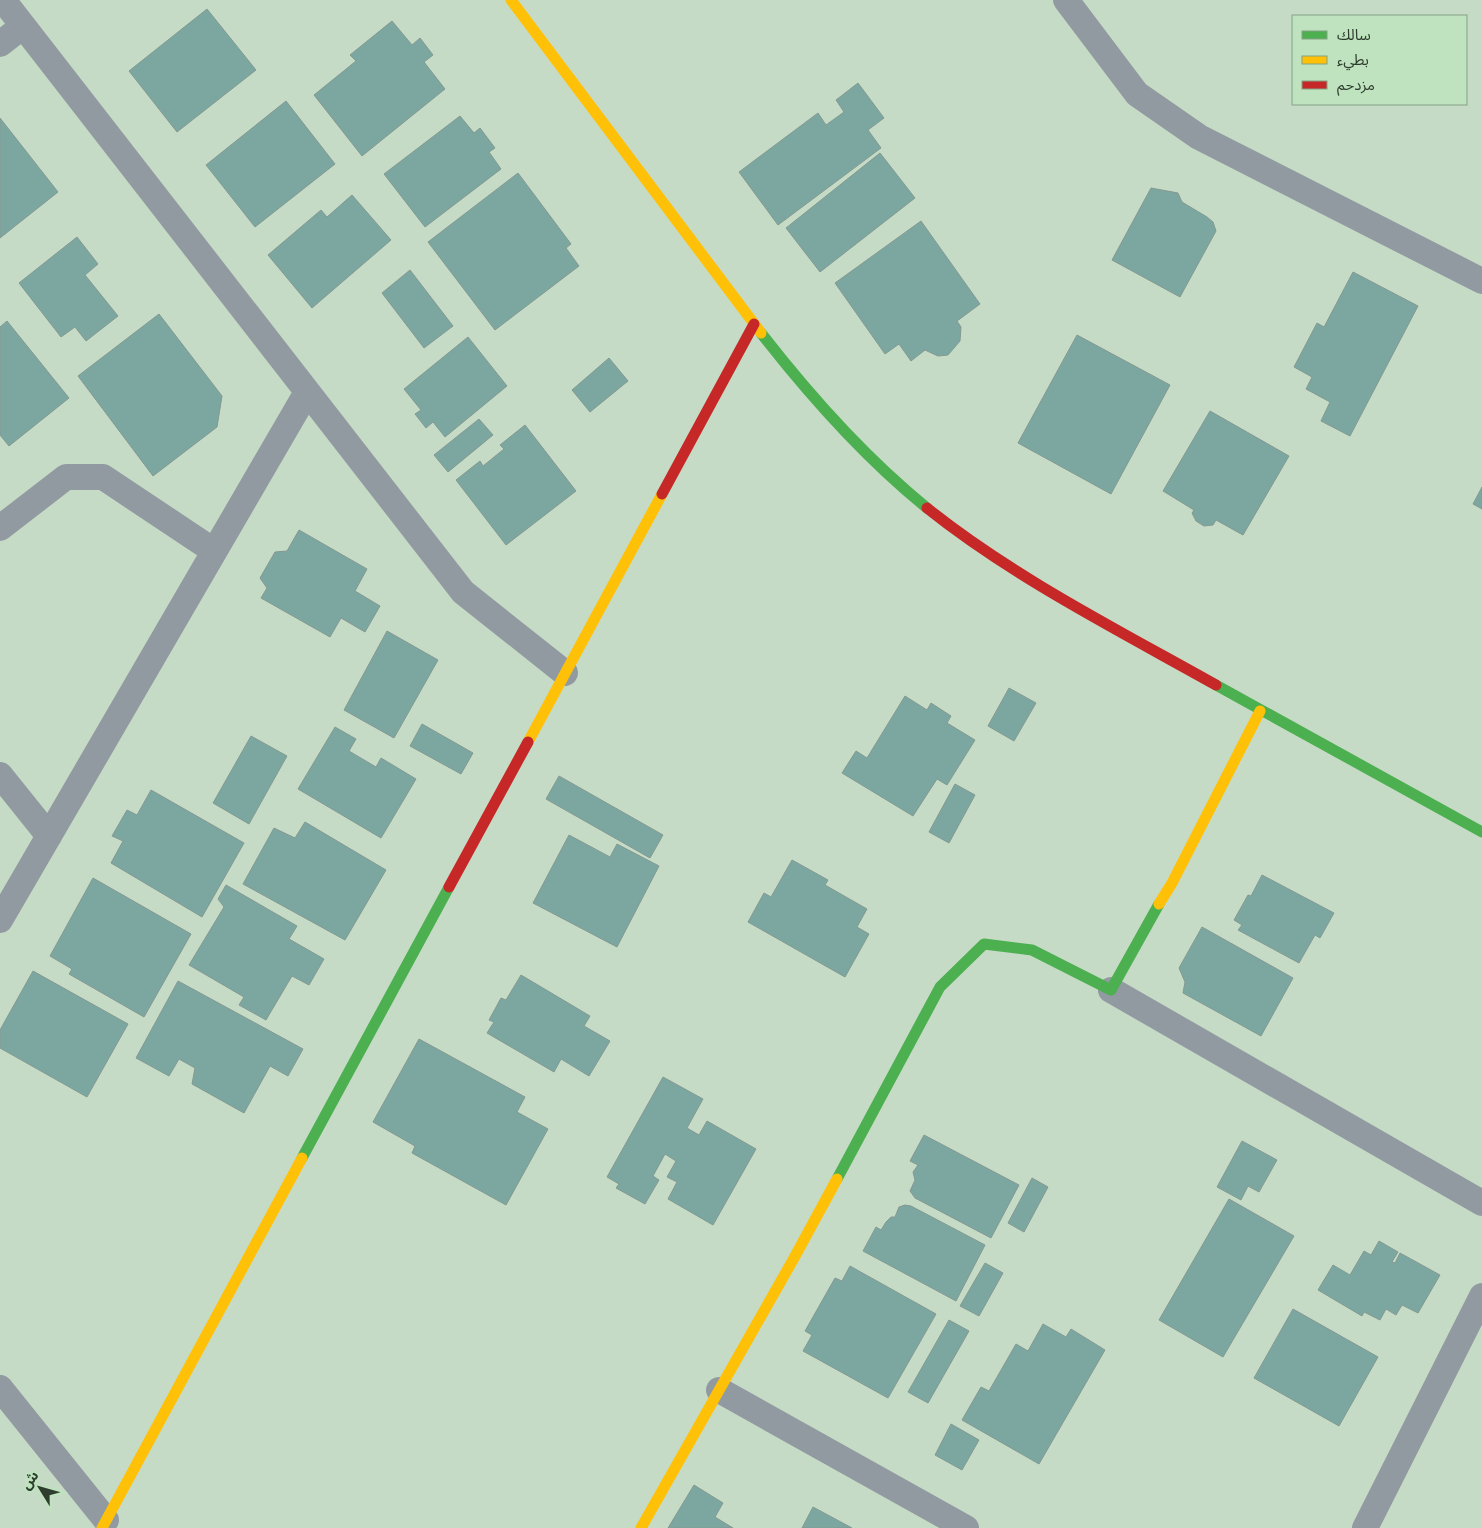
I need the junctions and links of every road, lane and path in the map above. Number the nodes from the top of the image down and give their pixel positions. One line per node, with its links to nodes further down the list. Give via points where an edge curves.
1 (3, 0): 4 (street)
2 (511, 0): 7 (street)
3 (1066, 0): 6 (street, via 1137,94 1199,137)
4 (23, 26): 5 (street); 8 (street)
5 (0, 44)
6 (1482, 281)
7 (754, 324): 11 (street); 12 (street, via 855,443 954,529 1000,561)
8 (307, 392): 10 (street); 11 (street, via 462,592)
9 (0, 528): 10 (street, via 66,477 103,477)
10 (214, 551): 15 (street)
11 (565, 672): 22 (street)
12 (1260, 711): 14 (street); 17 (street, via 1172,883)
13 (0, 775): 15 (street)
14 (1482, 832)
15 (49, 836): 16 (street)
16 (0, 920)
17 (1111, 990): 18 (street); 21 (street, via 1032,950 984,944 940,987)
18 (1482, 1203)
19 (1482, 1296): 25 (street)
20 (0, 1388): 22 (street)
21 (719, 1390): 23 (street); 24 (street)
22 (104, 1524)
23 (641, 1528)
24 (966, 1528)
25 (1364, 1528)

